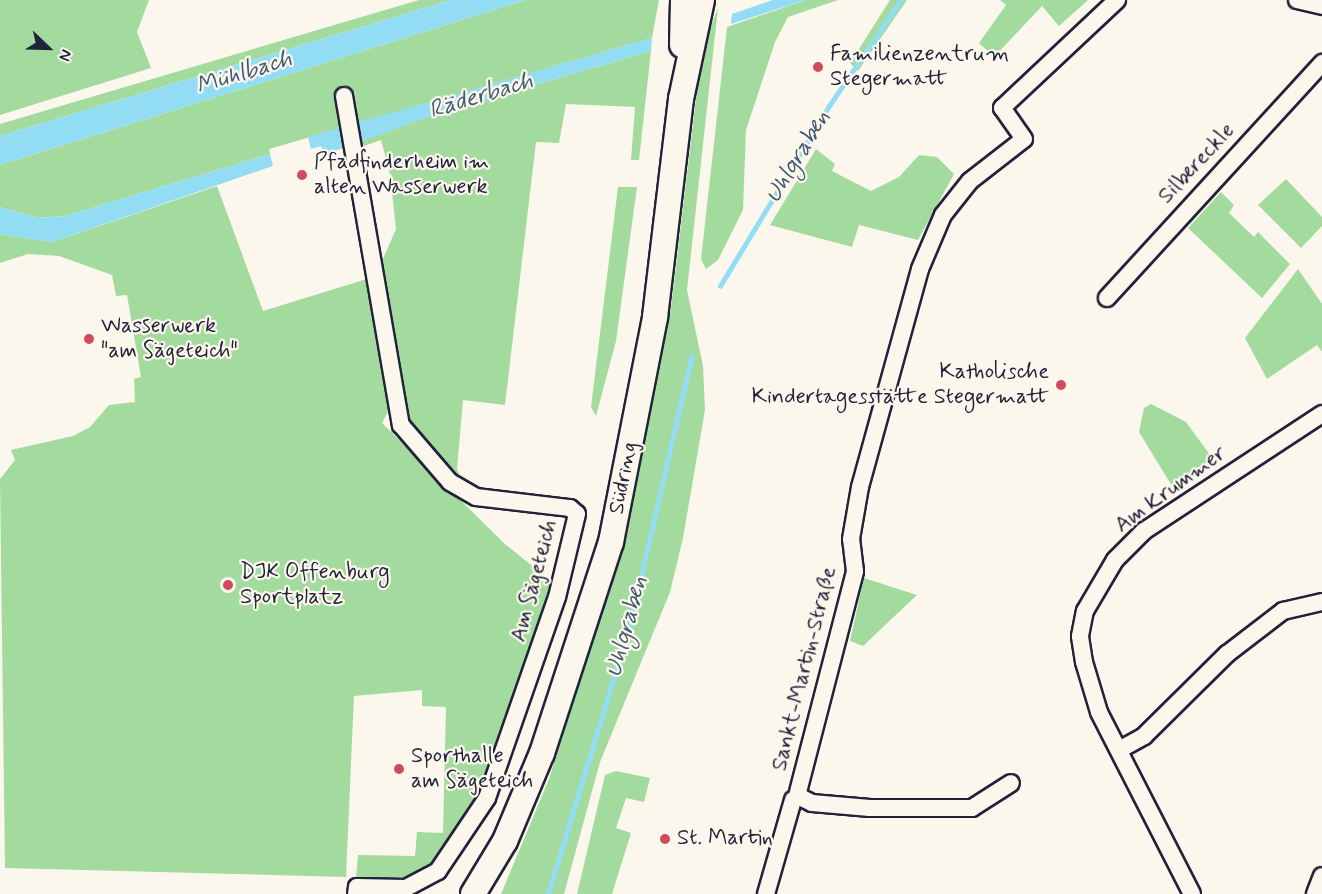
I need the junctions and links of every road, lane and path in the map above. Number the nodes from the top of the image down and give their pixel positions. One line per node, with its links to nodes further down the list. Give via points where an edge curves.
1 (683, 0): 8 (street, Südring)
2 (702, 0): 8 (street, Südring)
3 (1117, 0): 14 (street, Sankt-Martin-Straße, via 1002,108 1024,139 970,181 943,215 920,269 860,487 851,539 855,570)
4 (1297, 0): 5 (street)
5 (1322, 6)
6 (1322, 63): 9 (street, Silbereckle)
7 (344, 96): 17 (street, Am Sägeteich, via 401,424 442,474 476,497 570,508 577,514 557,597 487,798 438,871 406,888 357,887)
8 (681, 99): 15 (street, Südring, via 655,317 611,542 577,657)
9 (1107, 298)
10 (1322, 414): 12 (street, Am Krummer, via 1144,531 1099,582 1080,636 1099,712)
11 (1322, 602): 12 (street, via 1283,611 1254,632 1140,740)
12 (1119, 750): 21 (street, Am Krummer)
13 (1011, 783): 14 (street, via 972,808 870,808 812,803)
14 (797, 797): 20 (street, Sankt-Martin-Straße)
15 (505, 841): 18 (street, Südring); 19 (street, Südring)
16 (1322, 876): 22 (street)
17 (356, 894)
18 (473, 894)
19 (492, 894)
20 (766, 894)
21 (1192, 894)
22 (1315, 894)

